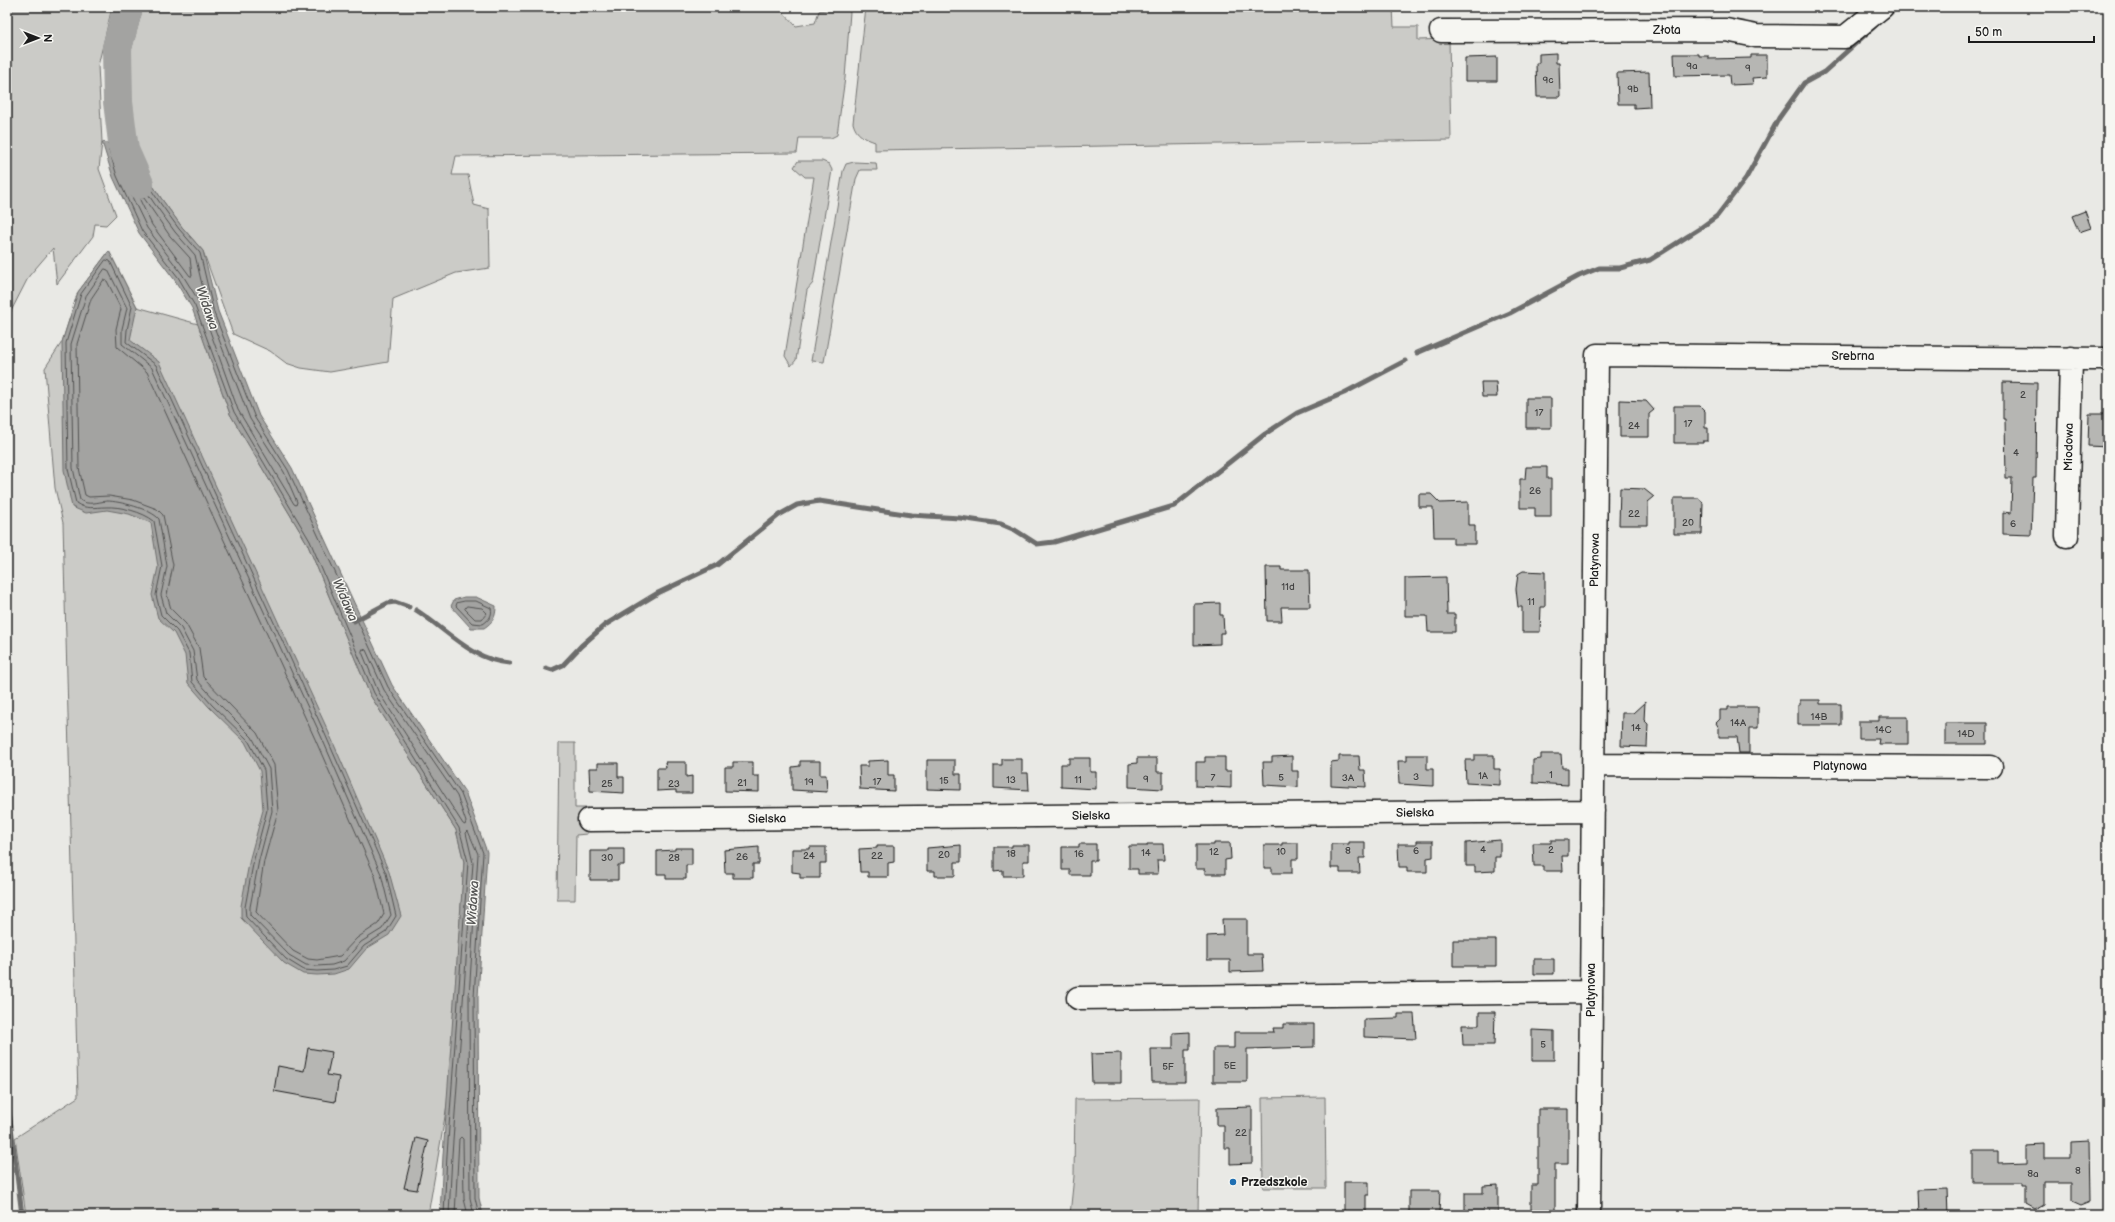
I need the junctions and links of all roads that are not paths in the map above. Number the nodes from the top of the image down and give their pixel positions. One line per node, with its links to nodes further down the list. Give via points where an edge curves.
1 (1882, 7): 2 (street, Złota, via 1845,37 1756,36 1726,30)
2 (1441, 31)
3 (1597, 355): 4 (street, Srebrna); 7 (street, Platynowa)
4 (2071, 358): 5 (street, Srebrna); 6 (street, Miodowa)
5 (2108, 359)
6 (2067, 536)
7 (1593, 765): 8 (street, Platynowa); 9 (street, Platynowa)
8 (1991, 767)
9 (1593, 811): 10 (street, Sielska); 11 (street, Platynowa)
10 (589, 820)
11 (1591, 992): 12 (street); 13 (street, Platynowa)
12 (1078, 998)
13 (1589, 1215)

